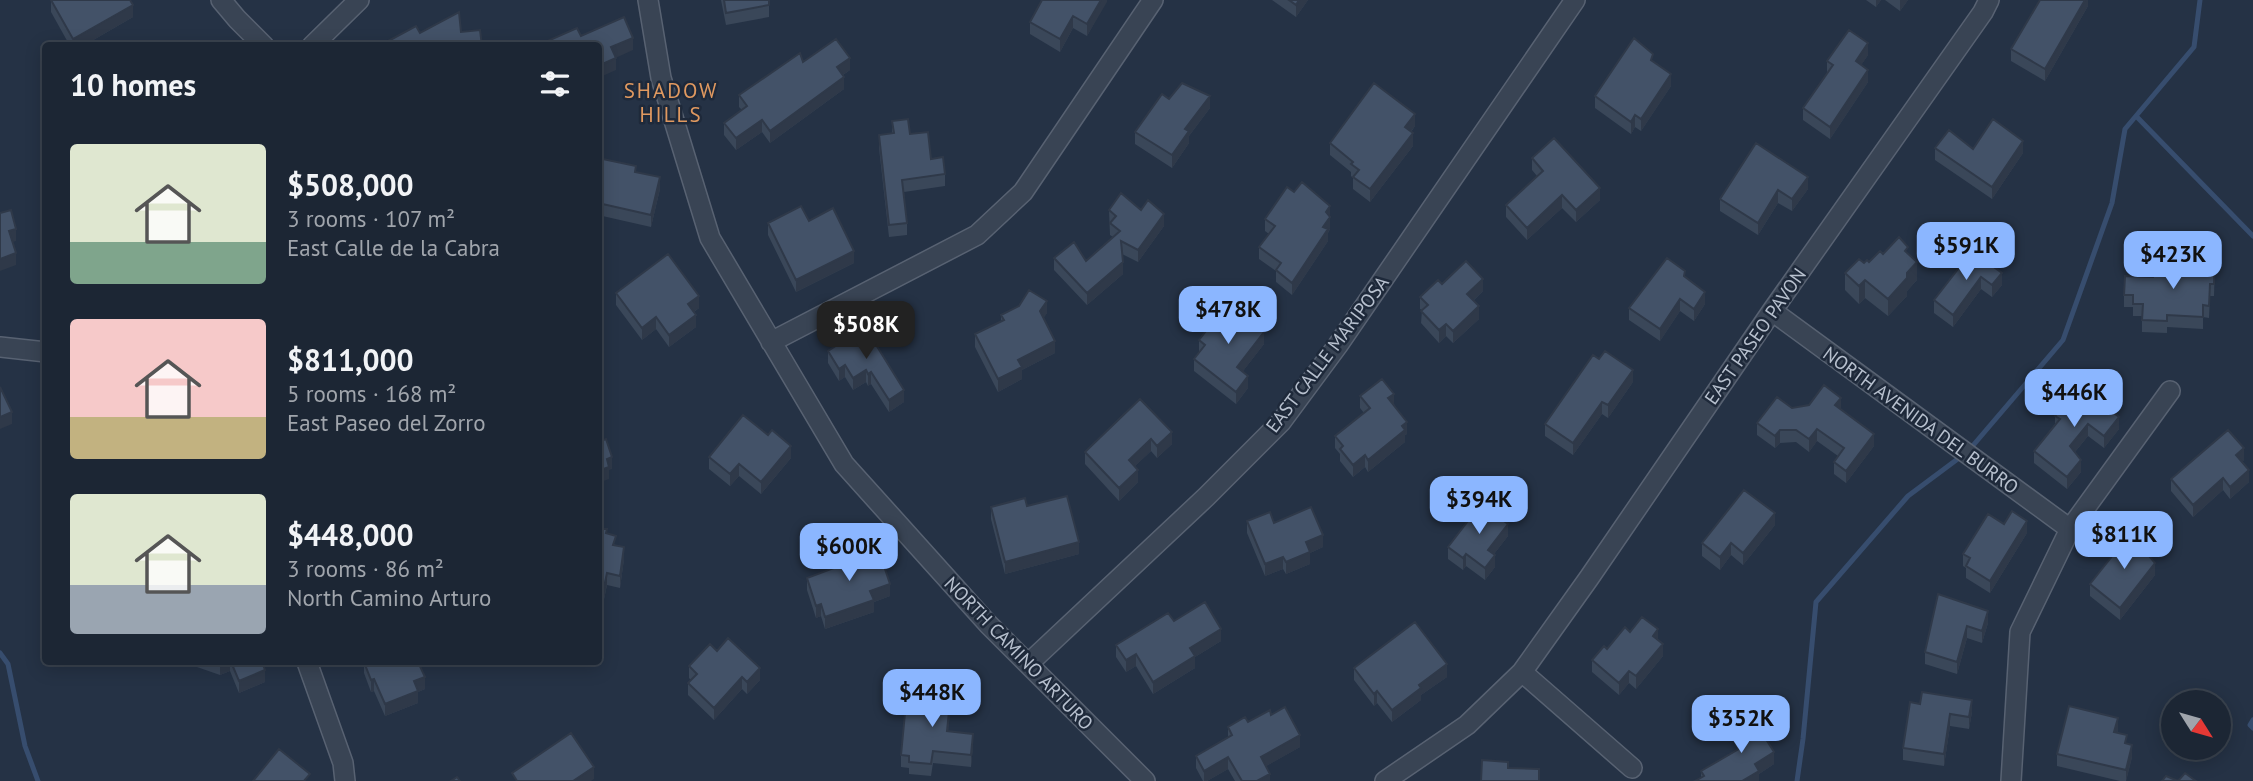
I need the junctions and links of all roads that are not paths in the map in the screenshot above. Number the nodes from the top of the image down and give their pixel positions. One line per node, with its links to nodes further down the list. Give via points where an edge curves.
1 (221, 0): 7 (street)
2 (359, 0): 8 (street)
3 (648, 0): 10 (street, NORTH CAMINO ARTURO, via 661,78 710,239)
4 (1153, 0): 10 (street, via 1023,192 977,235)
5 (1575, 0): 15 (street, EAST CALLE MARIPOSA, via 1281,422)
6 (1989, 0): 9 (street, EAST PASEO PAVON)
7 (260, 42)
8 (316, 42)
9 (1772, 311): 14 (street, NORTH AVENIDA DEL BURRO); 17 (street, EAST PASEO PAVON)
10 (771, 342): 15 (street, NORTH CAMINO ARTURO, via 844,464)
11 (0, 347): 12 (street)
12 (42, 352)
13 (2170, 391): 14 (street)
14 (2070, 529): 22 (street, via 2020,632)
15 (1028, 664): 20 (street, NORTH CAMINO ARTURO)
16 (308, 665): 19 (street, via 343,763)
17 (1521, 672): 18 (street); 21 (street, EAST PASEO PAVON, via 1467,725)
18 (1632, 768)
19 (345, 781)
20 (1145, 781)
21 (1385, 781)
22 (2011, 781)

